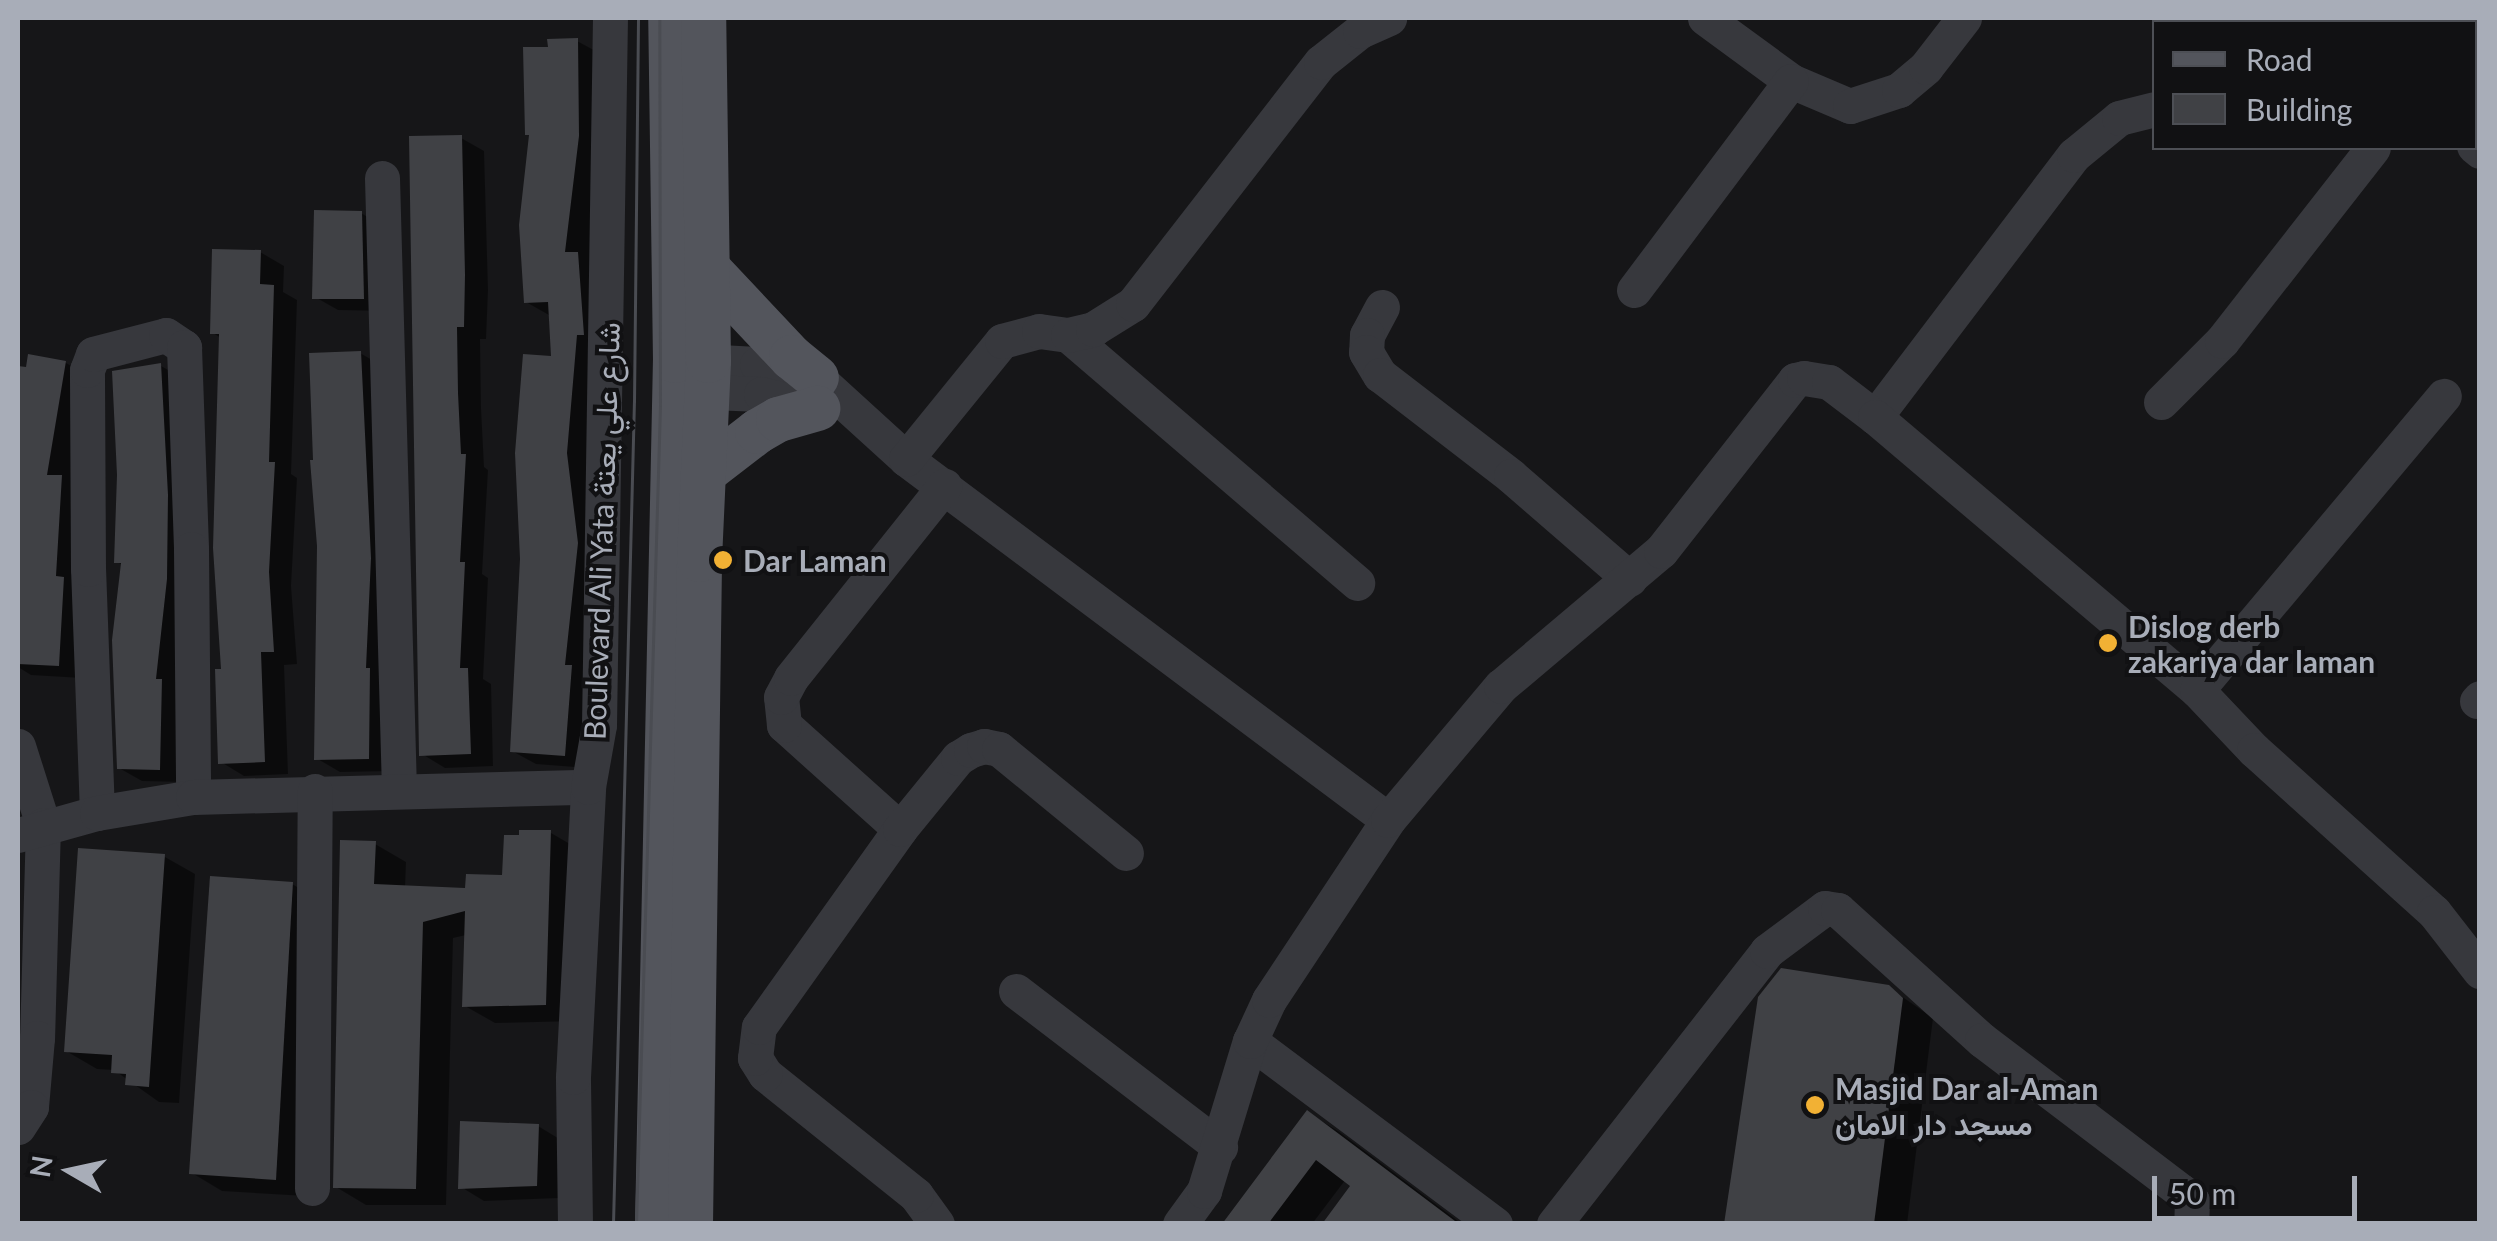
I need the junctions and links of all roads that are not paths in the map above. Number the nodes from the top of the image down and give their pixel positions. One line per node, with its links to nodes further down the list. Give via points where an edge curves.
1 (610, 18): 27 (street, Boulevard Ali Yata شارع علي يعتة, via 599,724)
2 (670, 18): 15 (main road)
3 (703, 18): 11 (main road)
4 (1389, 18): 14 (street, via 1360,31 1322,62 1133,304 1108,322)
5 (1705, 18): 7 (street)
6 (1964, 18): 7 (street, via 1926,66 1874,100 1850,106)
7 (1791, 81): 12 (street)
8 (2152, 110): 19 (street, via 2119,118 2074,154)
9 (2371, 150): 18 (street, via 2222,340)
10 (382, 178): 28 (street)
11 (709, 270): 15 (main road); 17 (main road)
12 (1634, 290)
13 (1382, 307): 23 (street, via 1366,352 1380,376)
14 (1068, 334): 20 (street, via 1039,331 1002,341); 24 (street)
15 (691, 376): 17 (street, via 761,394); 21 (main road); 43 (main road)
16 (2444, 396): 25 (street)
17 (828, 399): 20 (street); 21 (main road, via 757,431)
18 (2161, 402)
19 (1876, 417): 23 (street, via 1829,382 1795,380 1662,551); 25 (street)
20 (906, 460): 22 (street)
21 (705, 471): 44 (main road)
22 (944, 486): 32 (street); 33 (street, via 781,696 784,725)
23 (1630, 579): 32 (street, via 1501,686)
24 (1357, 583)
25 (2197, 690): 36 (street, via 2434,912)
26 (18, 746): 34 (street)
27 (588, 787): 28 (street); 42 (street, Boulevard Ali Yata شارع علي يعتة, via 573,1077)
28 (399, 790): 29 (street)
29 (315, 791): 30 (street); 41 (street)
30 (193, 796): 31 (street); 31 (street, via 184,348 166,335 94,354 87,370)
31 (98, 813): 34 (street)
32 (1388, 820): 38 (street, via 1269,1000)
33 (900, 829): 35 (street, via 958,758 984,746 999,749); 45 (street, via 759,1027 755,1058 765,1074 916,1195)
34 (30, 830): 39 (street, via 37,1038 30,1107)
35 (1126, 854)
36 (2479, 971)
37 (1016, 991): 40 (street)
38 (1250, 1041): 40 (street); 47 (street)
39 (18, 1126)
40 (1220, 1147): 46 (street, via 1204,1191)
41 (312, 1188)
42 (575, 1224)
43 (657, 1224)
44 (690, 1224)
45 (937, 1224)
46 (1180, 1224)
47 (1495, 1224)
48 (1554, 1224): 49 (street, via 1767,951 1825,908 1838,910 1982,1040 2181,1191 2192,1201)
49 (2191, 1224)

